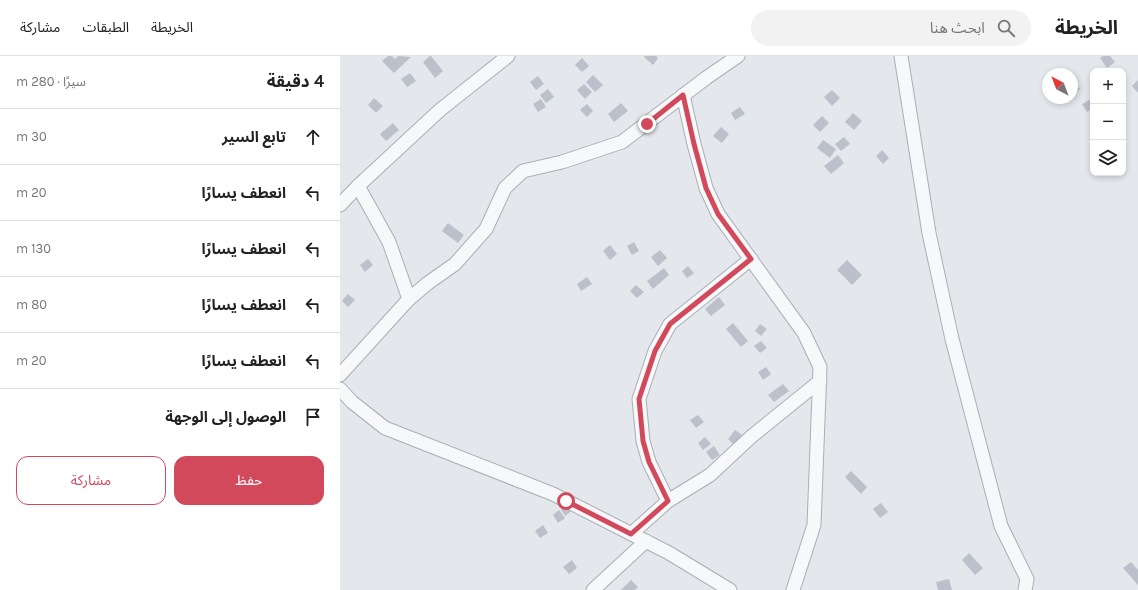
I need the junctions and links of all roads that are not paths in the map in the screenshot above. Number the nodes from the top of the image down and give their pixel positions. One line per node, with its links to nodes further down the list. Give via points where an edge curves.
1 (508, 56): 5 (street, via 440,110)
2 (738, 56): 4 (street)
3 (901, 56): 18 (street, via 929,233 952,339 1001,526 1027,579)
4 (683, 95): 7 (street, via 706,188 718,214); 8 (street, via 622,142 562,162 523,171 505,188 486,229 455,264)
5 (358, 186): 6 (street); 8 (street, via 389,242)
6 (340, 205)
7 (751, 259): 10 (street, via 804,332 820,367); 12 (street, via 670,324 655,351 639,399 643,441 649,462)
8 (409, 299): 9 (street)
9 (340, 375)
10 (820, 381): 12 (street, via 752,436 710,475); 17 (street, via 814,525)
11 (340, 389): 13 (street, via 385,428 553,494)
12 (668, 501): 13 (street)
13 (631, 534): 14 (street)
14 (646, 541): 15 (street); 16 (street)
15 (593, 590)
16 (730, 590)
17 (793, 590)
18 (1025, 590)

